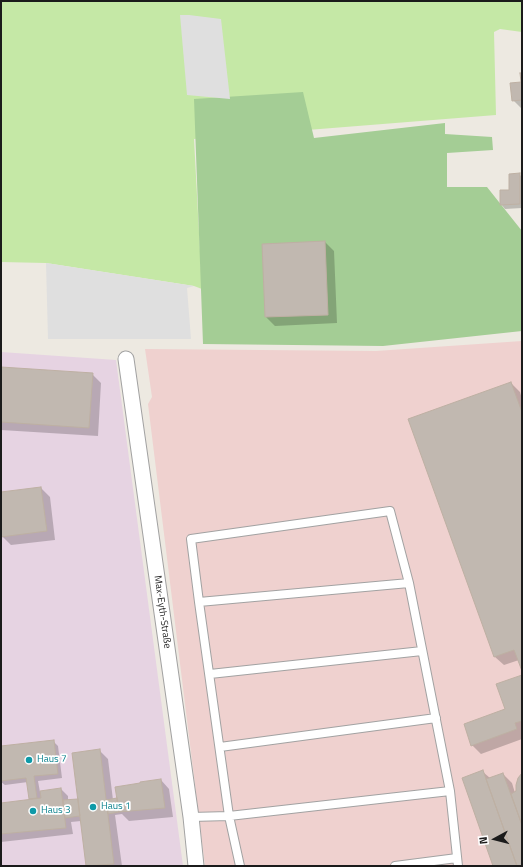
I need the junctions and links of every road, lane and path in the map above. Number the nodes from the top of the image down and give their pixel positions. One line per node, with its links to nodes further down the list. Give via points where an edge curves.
1 (126, 359): 10 (street, Max-Eyth-Straße)
2 (409, 583): 3 (lane); 3 (lane, via 390,511 191,538); 4 (lane)
3 (199, 602): 5 (lane)
4 (422, 651): 5 (lane); 6 (lane)
5 (210, 674): 7 (lane)
6 (436, 718): 7 (lane); 8 (lane)
7 (220, 746): 9 (lane)
8 (450, 791): 9 (lane); 11 (lane)
9 (230, 816): 10 (lane); 13 (lane)
10 (191, 817): 12 (street, Max-Eyth-Straße)
11 (458, 862): 14 (lane)
12 (196, 866)
13 (240, 866)
14 (395, 866)

